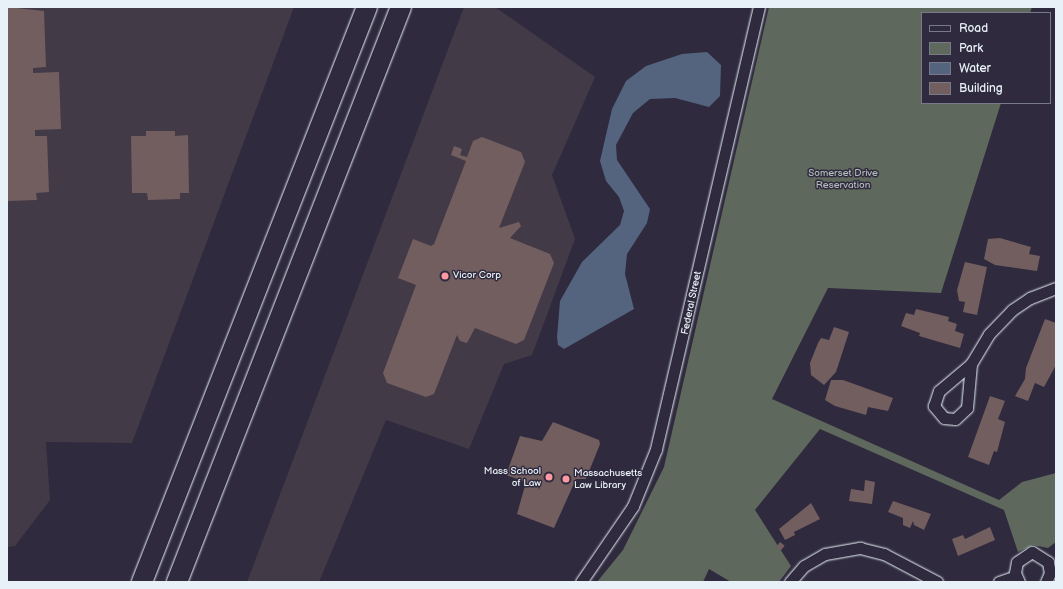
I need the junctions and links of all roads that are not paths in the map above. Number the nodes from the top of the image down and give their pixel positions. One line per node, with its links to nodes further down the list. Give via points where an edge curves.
1 (367, 7): 7 (highway)
2 (401, 7): 8 (highway)
3 (759, 7): 9 (street, Federal Street, via 656,450 633,506)
4 (1056, 288): 5 (street, via 1030,298 1012,310 989,334)
5 (971, 364): 5 (street, via 936,395 936,411 944,418 955,419 967,408)
6 (1017, 579): 12 (street); 13 (street, via 1019,559 1036,553 1050,565)
7 (142, 582)
8 (177, 582)
9 (581, 582)
10 (790, 582): 11 (street, via 814,559 836,550 854,548 884,554)
11 (937, 582)
12 (999, 582)
13 (1046, 582)

